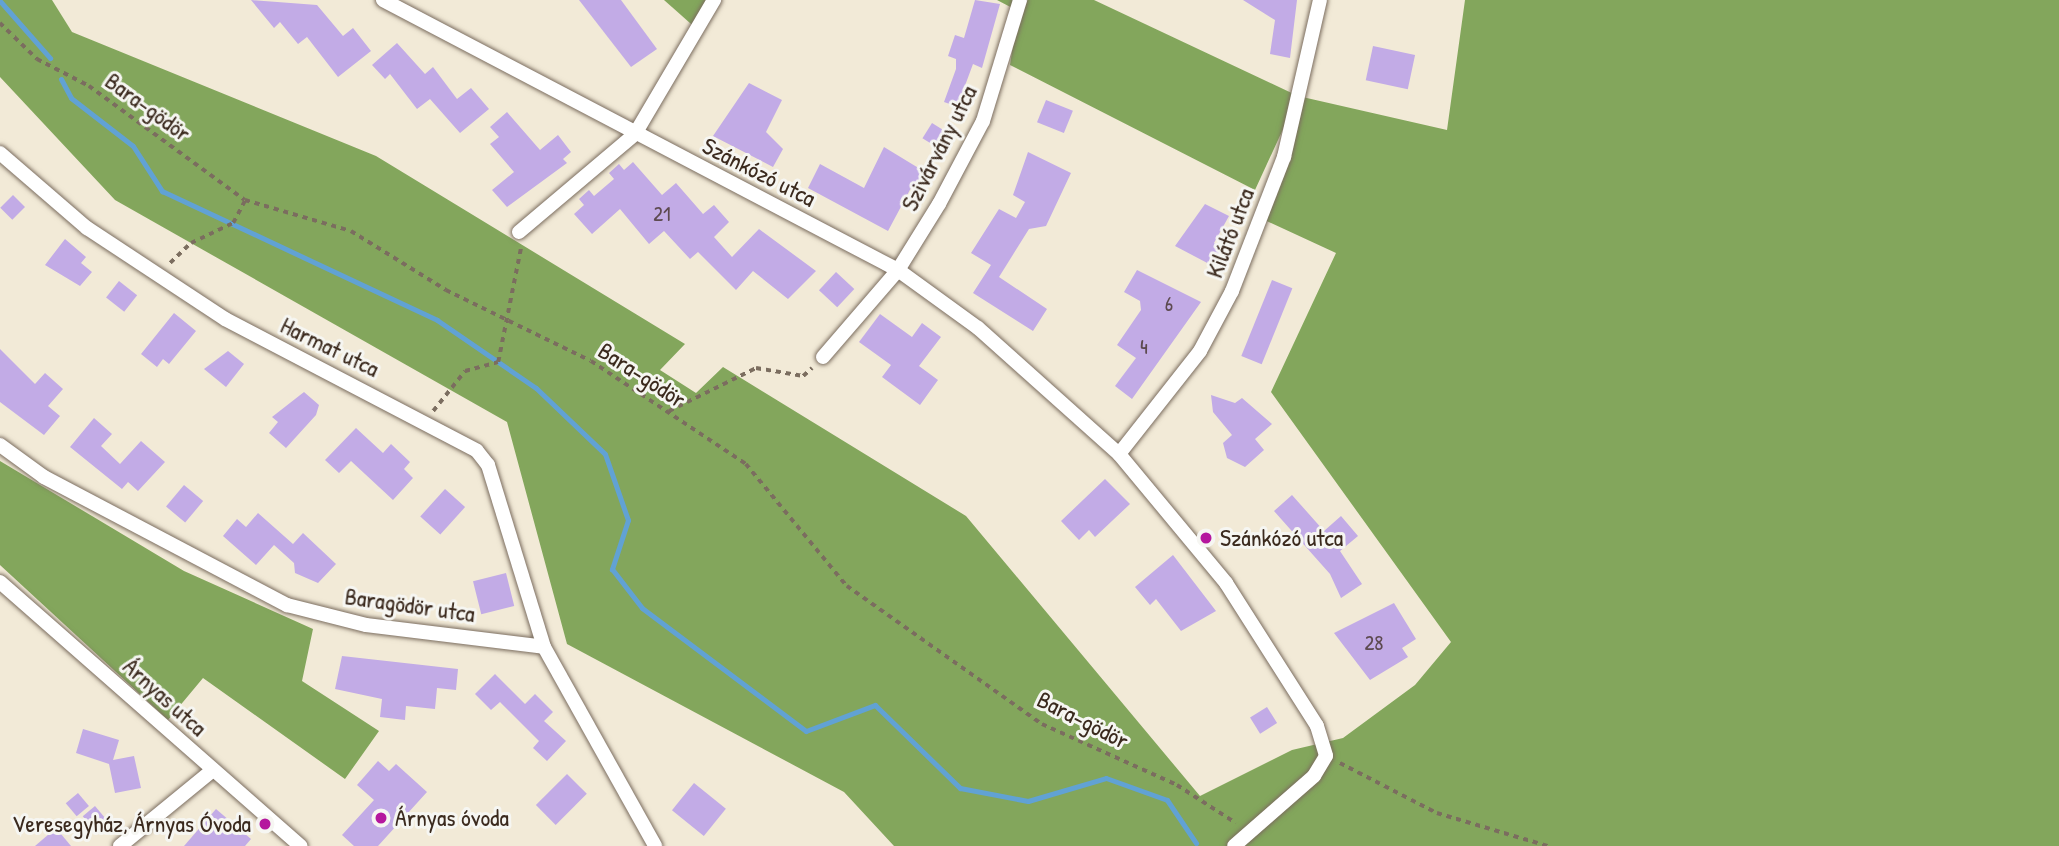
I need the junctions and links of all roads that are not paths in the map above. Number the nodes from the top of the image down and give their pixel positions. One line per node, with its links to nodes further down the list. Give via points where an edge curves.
1 (383, 0): 5 (street, Szánkózó utca)
2 (714, 0): 5 (street)
3 (1020, 0): 8 (street, Szivárvány utca, via 983,121)
4 (1320, 0): 11 (street, Kilátó utca, via 1284,157 1232,291 1200,351)
5 (635, 134): 7 (street); 8 (street, Szánkózó utca)
6 (0, 153): 13 (street, Harmat utca, via 87,228 158,275 309,365 477,451 488,466)
7 (519, 232)
8 (898, 270): 9 (street); 11 (street, Szánkózó utca, via 978,328)
9 (823, 356)
10 (0, 445): 13 (street, Baragödör utca, via 44,477 287,605 366,625)
11 (1119, 454): 18 (street, Szánkózó utca, via 1226,583 1317,726 1326,756 1314,776)
12 (0, 582): 14 (street, Árnyas utca)
13 (544, 647): 17 (street)
14 (213, 770): 15 (street); 16 (street, Árnyas utca)
15 (121, 846)
16 (301, 846)
17 (655, 846)
18 (1234, 846)

